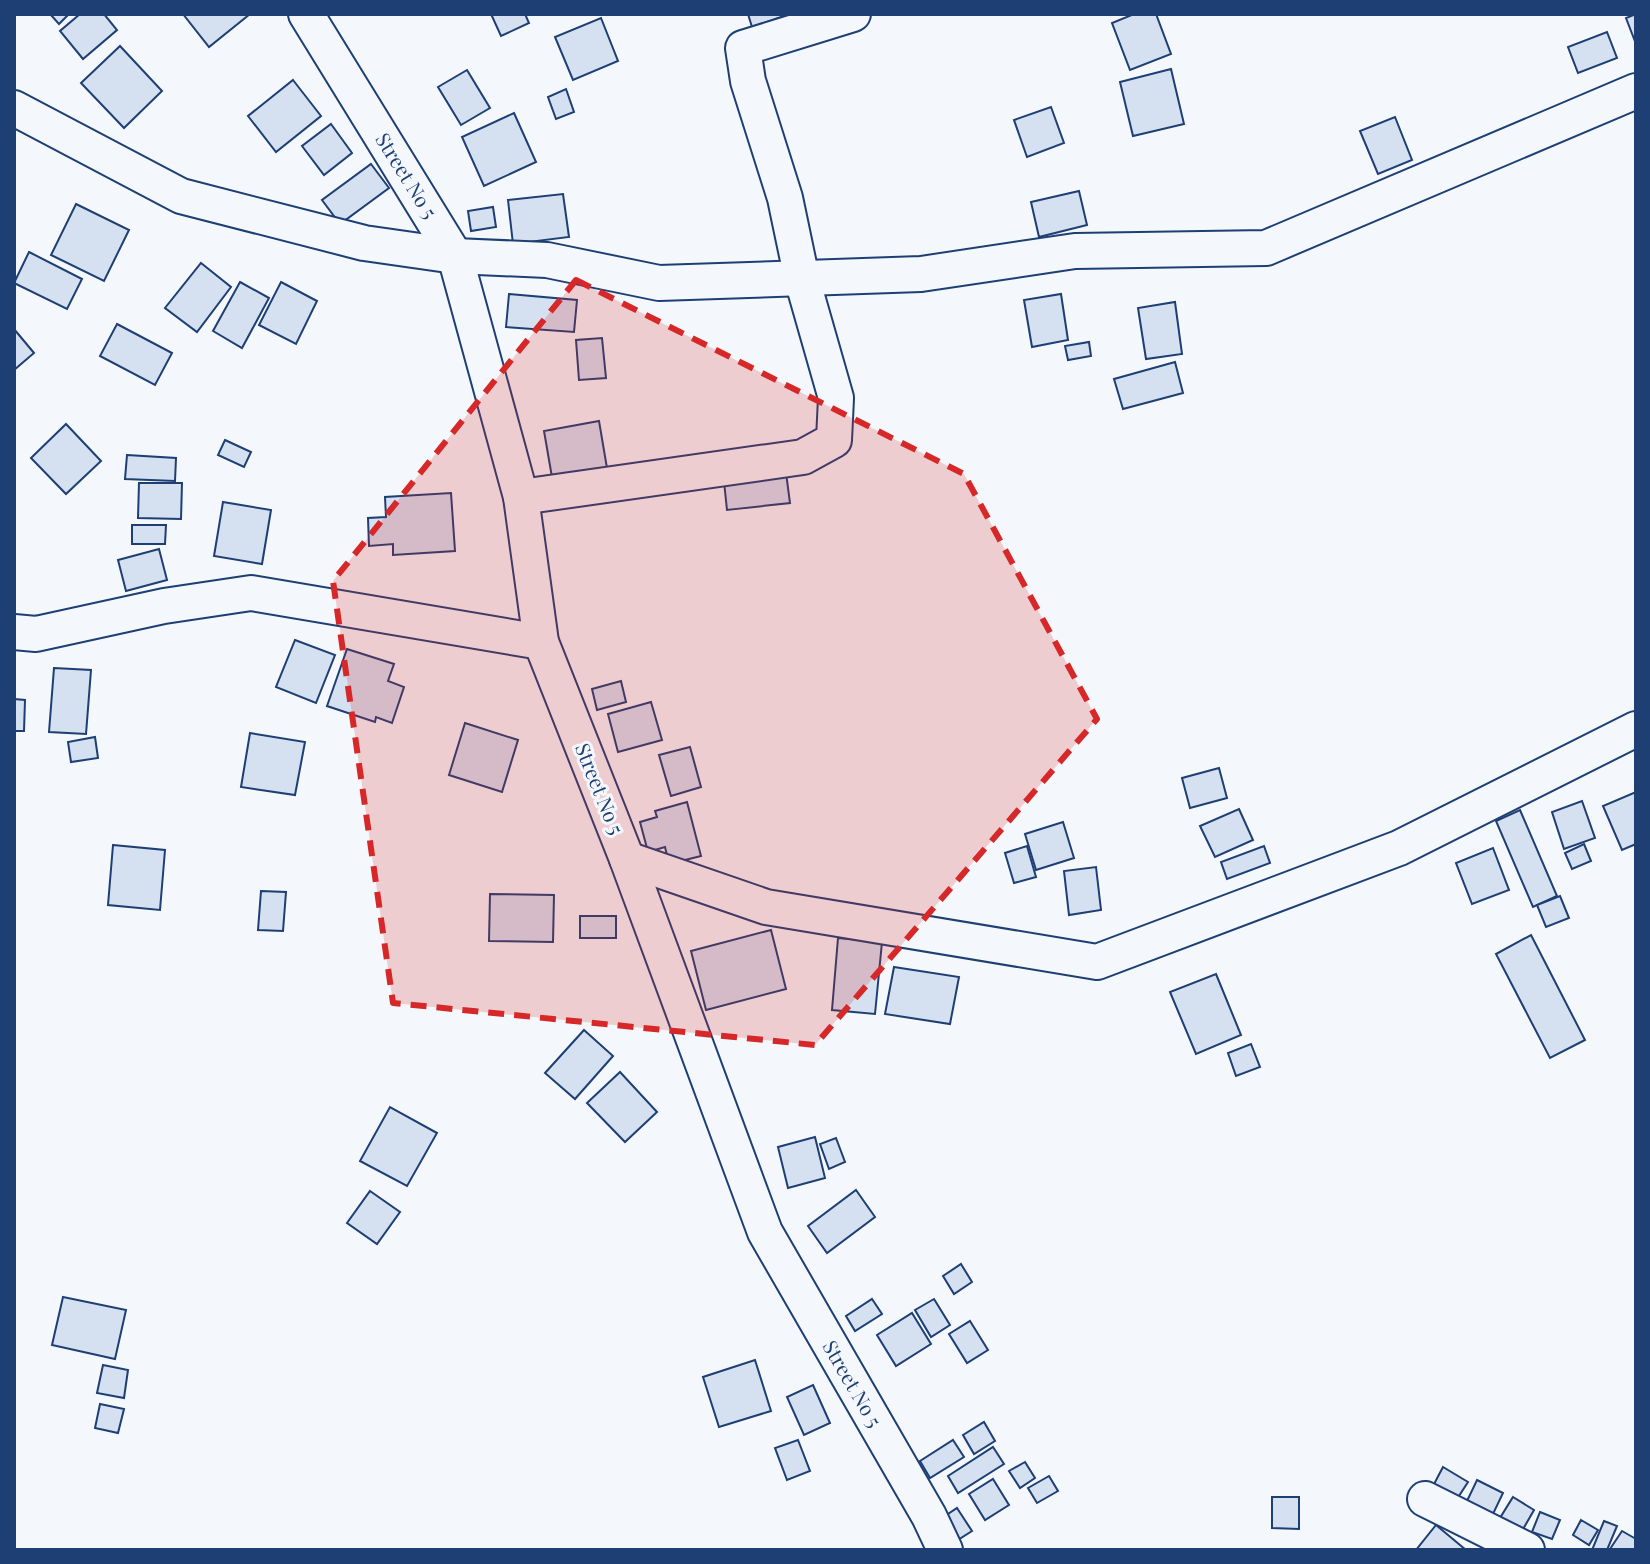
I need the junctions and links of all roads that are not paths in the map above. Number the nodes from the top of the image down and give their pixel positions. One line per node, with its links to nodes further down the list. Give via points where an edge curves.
1 (306, 14): 5 (street, Street No 5)
2 (853, 14): 6 (street, via 743,48)
3 (1636, 91): 6 (street, via 1266,248 1075,251 921,274)
4 (14, 108): 5 (street, via 181,196 364,243)
5 (455, 256): 6 (street, via 547,260 659,283); 7 (street, Street No 5)
6 (802, 279): 7 (street, via 836,398 834,440 803,457)
7 (521, 497): 9 (street, Street No 5)
8 (14, 632): 9 (street, via 36,634 251,593)
9 (541, 642): 11 (street, Street No 5)
10 (1636, 729): 11 (street, via 1399,848 1097,962 766,907)
11 (627, 859): 13 (street, Street No 5, via 765,1232)
12 (1425, 1499): 14 (street)
13 (945, 1550)
14 (1527, 1550)

